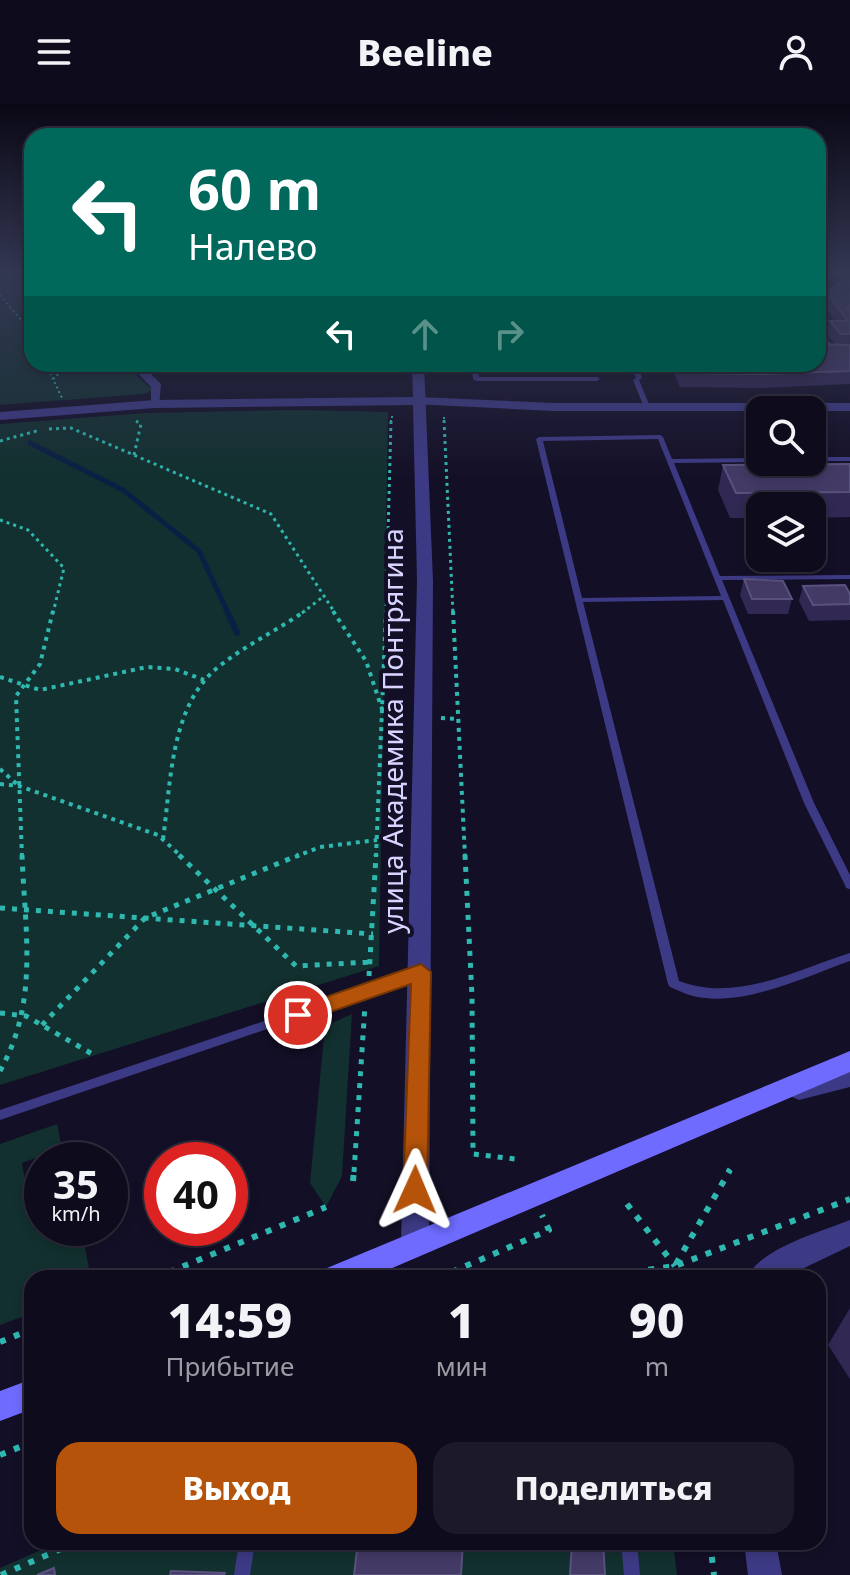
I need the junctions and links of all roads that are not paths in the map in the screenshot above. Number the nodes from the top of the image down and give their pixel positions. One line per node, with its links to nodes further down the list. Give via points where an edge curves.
1 (826, 343): 3 (street)
2 (826, 353): 3 (street)
3 (833, 353): 4 (street)
4 (850, 353)
5 (143, 372): 10 (street, via 157,386)
6 (418, 372): 13 (street, улица Академика Понтрягина)
7 (475, 372): 9 (lane, via 476,379)
8 (636, 372): 11 (lane)
9 (597, 379)
10 (155, 404): 13 (street); 14 (street)
11 (647, 407): 12 (street); 13 (street)
12 (850, 407)
13 (418, 409): 25 (street, улица Академика Понтрягина, via 425,581)
14 (0, 416)
15 (826, 459): 16 (lane)
16 (850, 459)
17 (746, 460): 18 (lane)
18 (670, 461): 20 (lane); 22 (lane, via 660,437 539,439)
19 (850, 577): 20 (lane)
20 (718, 578): 21 (lane)
21 (726, 598): 22 (lane); 23 (lane, via 809,803)
22 (579, 600): 24 (lane, via 674,984 694,994 727,996)
23 (850, 885)
24 (850, 957)
25 (421, 972): 29 (lane); 31 (street, улица Академика Понтрягина)
26 (850, 1061): 28 (main road)
27 (850, 1077): 28 (street)
28 (760, 1098): 31 (main road)
29 (0, 1115)
30 (850, 1233): 33 (street)
31 (415, 1243): 32 (main road)
32 (355, 1270)
33 (771, 1270)
34 (24, 1397): 35 (main road)
35 (0, 1406)
36 (246, 1550): 39 (lane)
37 (630, 1550): 40 (lane)
38 (761, 1550): 41 (street)
39 (242, 1575)
40 (632, 1575)
41 (765, 1575)

